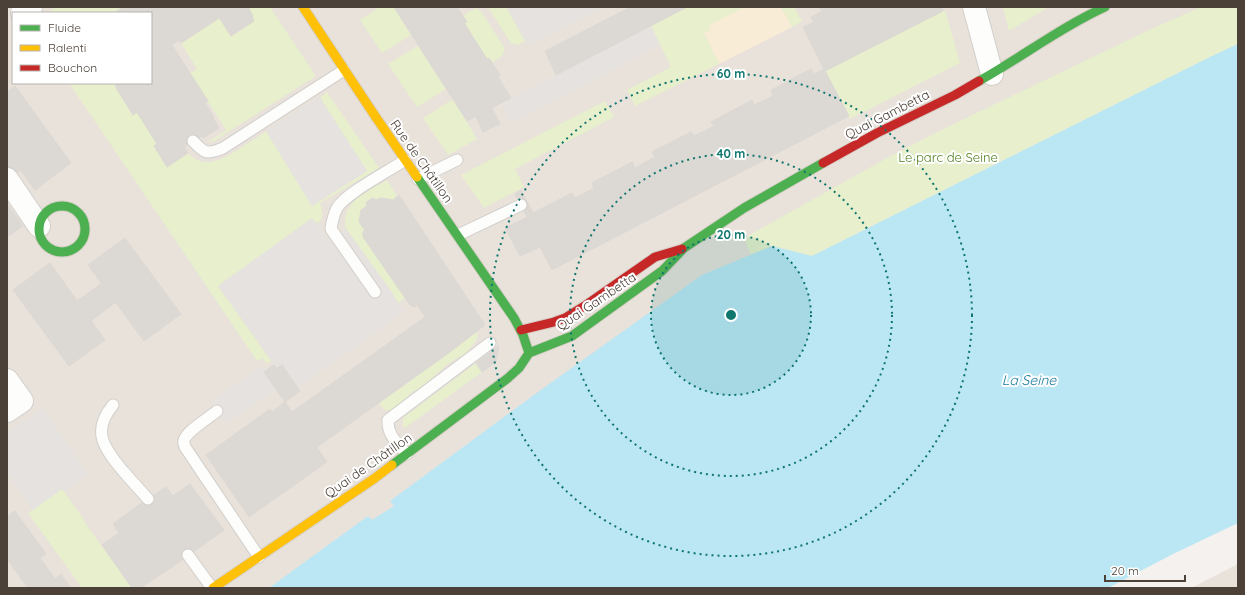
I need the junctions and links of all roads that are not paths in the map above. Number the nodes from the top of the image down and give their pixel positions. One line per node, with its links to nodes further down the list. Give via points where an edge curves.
1 (303, 7): 4 (main road, Rue de Châtillon)
2 (974, 7): 5 (street)
3 (1105, 7): 5 (main road, Quai Gambetta, via 1046,39)
4 (344, 70): 6 (lane, via 223,148 204,152); 7 (main road, Rue de Châtillon)
5 (992, 74): 14 (main road, Quai Gambetta, via 877,133 744,208)
6 (193, 141)
7 (405, 160): 10 (main road, Rue de Châtillon); 15 (lane, via 342,202 331,229)
8 (457, 160): 10 (lane)
9 (7, 179): 12 (street)
10 (418, 179): 13 (main road, Rue de Châtillon)
11 (521, 205): 13 (lane)
12 (39, 226): 12 (main road, via 42,241 61,252 76,247 84,235 85,228 79,214 66,206 52,208 46,212)
13 (458, 234): 16 (main road, Rue de Châtillon)
14 (684, 248): 16 (main road, Quai Gambetta, via 655,257 565,318); 18 (main road, Quai Gambetta, via 662,272 572,336)
15 (375, 292)
16 (521, 330): 18 (main road)
17 (490, 343): 23 (lane, via 388,420 392,436)
18 (529, 353): 23 (main road, Quai de Châtillon, via 508,378)
19 (7, 380): 22 (street, via 22,401)
20 (113, 405): 24 (lane, via 106,413 102,424 102,440 109,455)
21 (217, 411): 26 (lane, via 191,431 183,442)
22 (7, 412)
23 (407, 454): 26 (main road, Quai de Châtillon)
24 (148, 499)
25 (188, 555): 27 (lane)
26 (259, 557): 27 (main road, Quai de Châtillon)
27 (213, 588)

